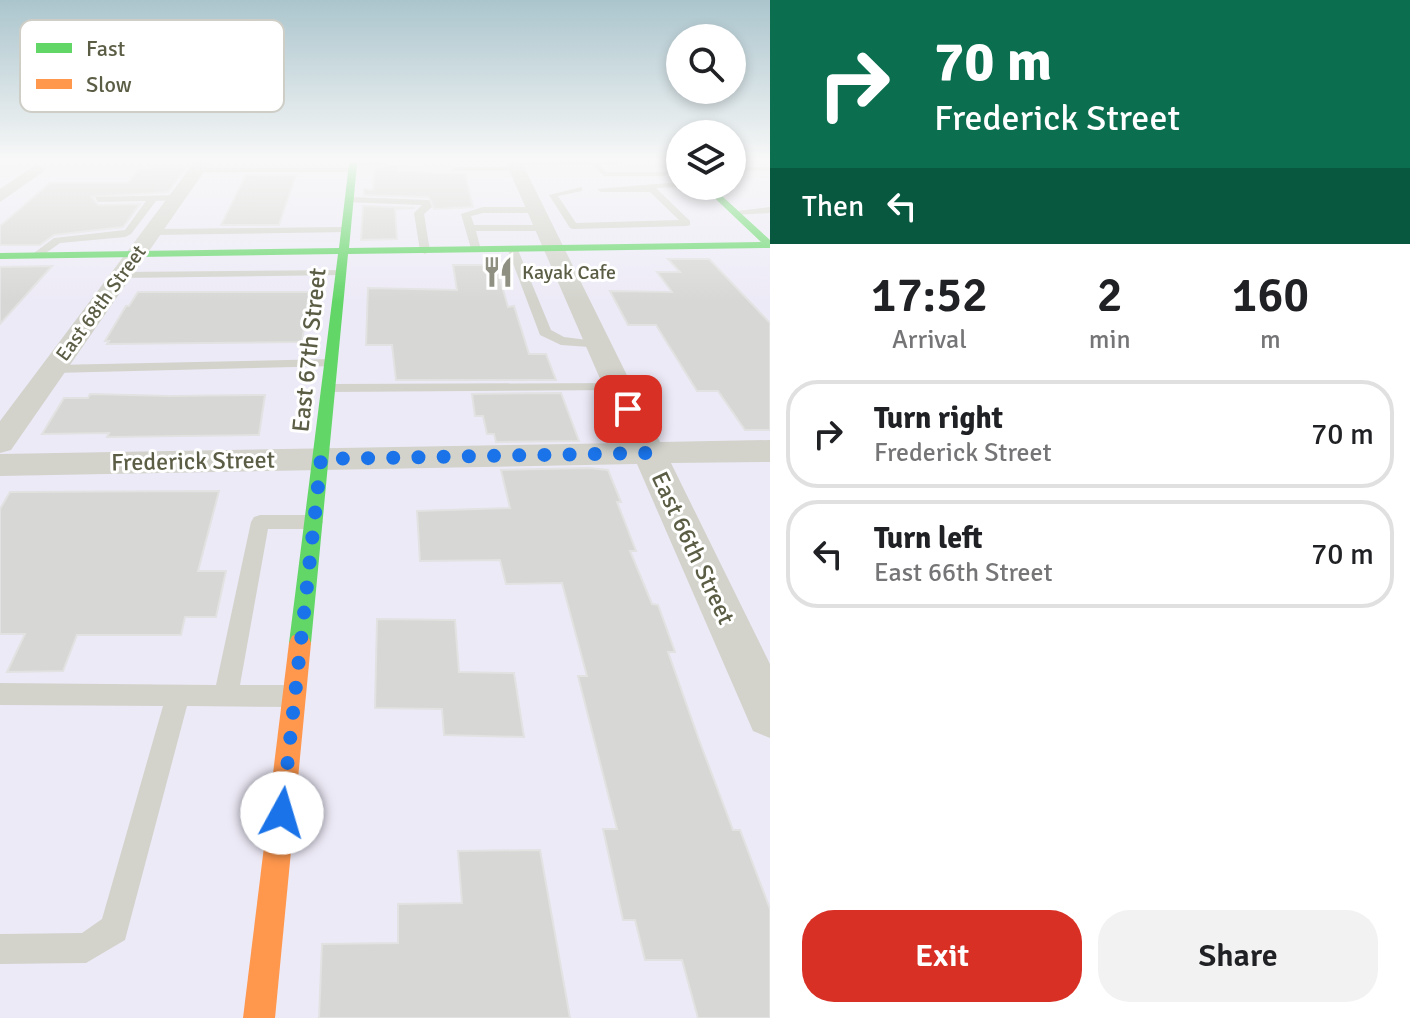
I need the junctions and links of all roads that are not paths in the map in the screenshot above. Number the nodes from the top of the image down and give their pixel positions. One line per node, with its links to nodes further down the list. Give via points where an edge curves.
1 (146, 208): 23 (lane, via 128,232 58,240)
2 (170, 208): 15 (street, East 68th Street)
3 (348, 208): 14 (street, East 67th Street)
4 (426, 208): 20 (lane, via 419,213)
5 (538, 208): 12 (street, East 66th Street)
6 (552, 208): 12 (lane)
7 (671, 208): 11 (lane, via 687,223)
8 (729, 208): 10 (street)
9 (770, 210): 10 (lane)
10 (734, 212): 16 (street)
11 (618, 225): 12 (lane); 17 (lane)
12 (550, 227): 13 (lane); 13 (lane, via 483,210 466,214); 17 (street); 19 (street); 26 (street, East 66th Street)
13 (470, 228): 18 (lane)
14 (346, 230): 15 (lane); 21 (street, East 67th Street)
15 (152, 232): 24 (street, East 68th Street)
16 (770, 245): 17 (street)
17 (635, 248)
18 (476, 250): 19 (street); 20 (street)
19 (513, 250): 26 (lane, via 545,332 561,341)
20 (425, 251): 21 (street)
21 (344, 252): 24 (street); 25 (street, East 67th Street)
22 (0, 256): 23 (street)
23 (35, 256): 24 (street)
24 (129, 265): 25 (lane); 28 (street, East 68th Street)
25 (342, 272): 27 (street, East 67th Street)
26 (598, 345): 29 (street, East 66th Street)
27 (332, 363): 28 (lane); 30 (street, East 67th Street)
28 (54, 369): 31 (street, East 68th Street)
29 (618, 387): 30 (lane); 33 (street, East 66th Street)
30 (329, 388): 34 (street, East 67th Street)
31 (0, 443)
32 (770, 451): 33 (street, Frederick Street)
33 (649, 453): 34 (street, Frederick Street); 41 (street, East 66th Street)
34 (321, 459): 35 (street, Frederick Street); 36 (street, East 67th Street)
35 (0, 465)
36 (314, 522): 39 (lane, via 260,522); 40 (street, East 67th Street)
37 (0, 694): 38 (lane)
38 (178, 695): 39 (lane); 42 (lane, via 114,929 86,948)
39 (226, 695): 40 (lane)
40 (295, 696): 43 (street, East 67th Street)
41 (770, 715)
42 (0, 949)
43 (259, 1018)

